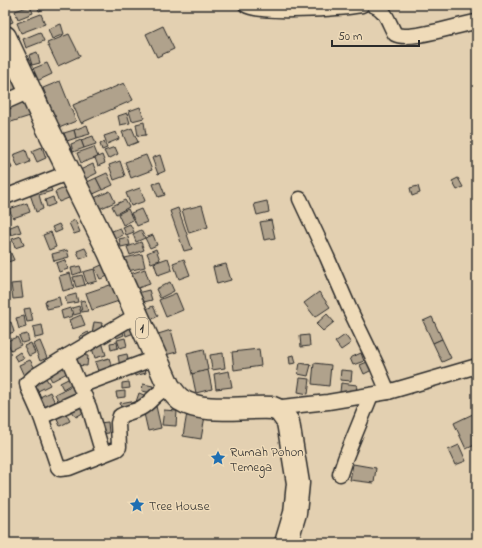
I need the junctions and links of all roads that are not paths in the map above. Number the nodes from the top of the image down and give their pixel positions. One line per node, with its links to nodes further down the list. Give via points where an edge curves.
1 (246, 5): 2 (street, via 274,10 345,8)
2 (362, 5)
3 (373, 5): 4 (street, via 381,8 395,34 400,36 424,34)
4 (477, 22)
5 (6, 42): 6 (highway, 1)
6 (30, 91): 7 (street); 8 (highway, 1)
7 (5, 102)
8 (70, 172): 9 (street); 11 (highway, 1)
9 (5, 197)
10 (300, 199): 17 (street)
11 (137, 316): 12 (street); 13 (highway, 1)
12 (67, 356): 16 (street); 20 (street, via 27,384)
13 (155, 358): 15 (highway, 1); 16 (street)
14 (477, 366): 17 (street)
15 (169, 387): 19 (highway, 1, via 181,400 199,407); 21 (street, via 156,393 141,408 120,416 118,447)
16 (82, 392): 20 (street); 21 (street)
17 (388, 392): 18 (street)
18 (371, 395): 19 (street); 22 (street)
19 (273, 408): 23 (highway, via 280,411 288,422 298,483 295,513)
20 (41, 418): 21 (street, via 60,468 70,468)
21 (103, 454)
22 (340, 474)
23 (286, 543)

